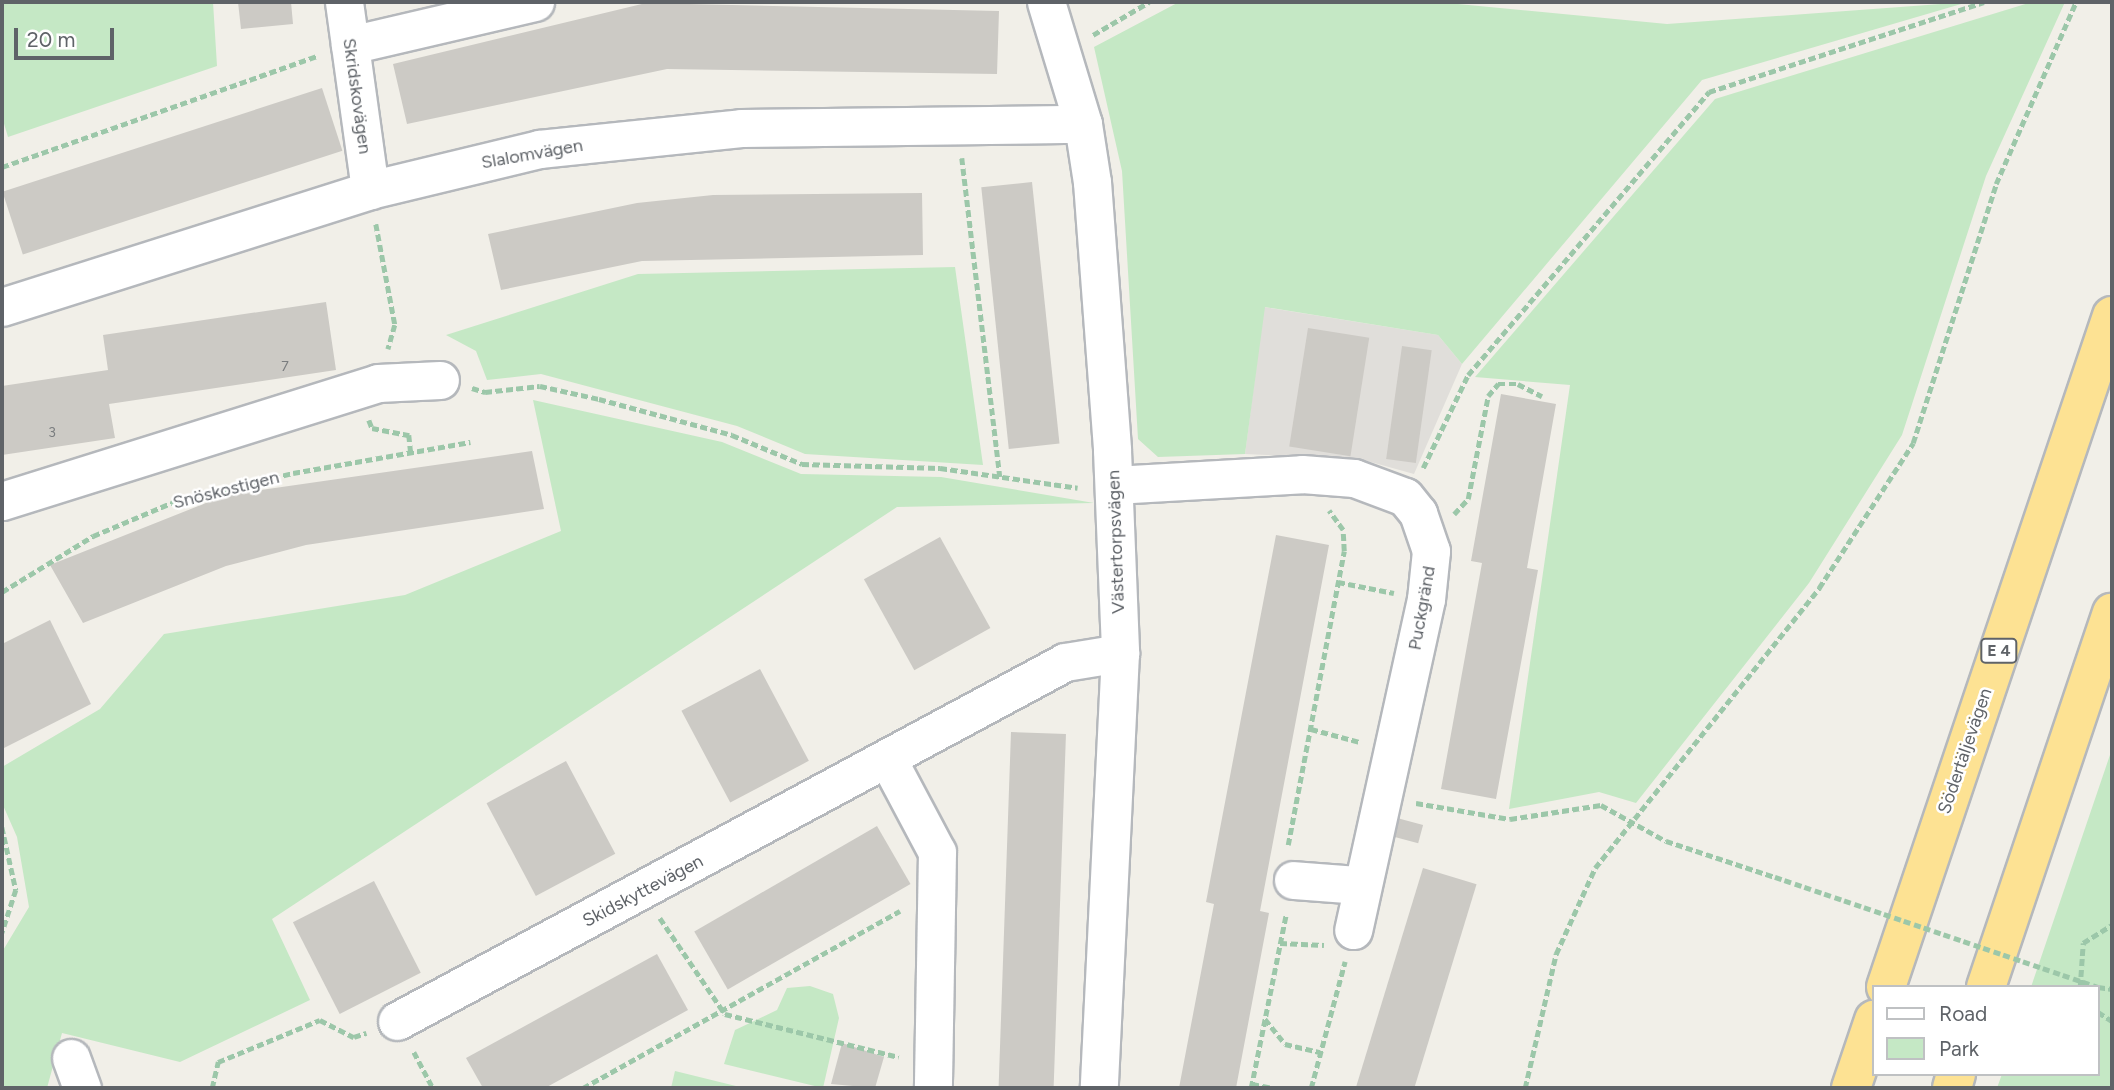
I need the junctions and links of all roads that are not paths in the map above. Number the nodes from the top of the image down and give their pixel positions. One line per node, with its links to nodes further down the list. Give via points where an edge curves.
1 (344, 2): 4 (street, Skridskovägen)
2 (535, 2): 4 (street)
3 (1046, 2): 5 (street, Västertorpsvägen)
4 (350, 45): 6 (street, Skridskovägen)
5 (1083, 124): 6 (street, Slalomvägen, via 741,128 539,149); 10 (street, Västertorpsvägen)
6 (370, 190): 7 (street, Slalomvägen)
7 (2, 307)
8 (2112, 316): 18 (highway, Södertäljevägen / E 4)
9 (440, 380): 11 (street, via 378,383)
10 (1114, 485): 13 (street, Västertorpsvägen); 16 (street, Puckgränd, via 1302,474 1354,478 1405,498 1426,530 1432,551 1426,599 1385,798)
11 (2, 501)
12 (2112, 613): 19 (highway)
13 (1120, 653): 14 (street, Skidskyttevägen, via 1065,662); 23 (street, Västertorpsvägen)
14 (888, 760): 20 (street, Skidskyttevägen); 22 (street, via 937,852)
15 (1293, 880): 16 (street)
16 (1358, 885): 17 (street, Puckgränd)
17 (1353, 930)
18 (1887, 985)
19 (1987, 985)
20 (397, 1021)
21 (1872, 1026): 24 (highway)
22 (933, 1088)
23 (1099, 1088)
24 (1851, 1088)

